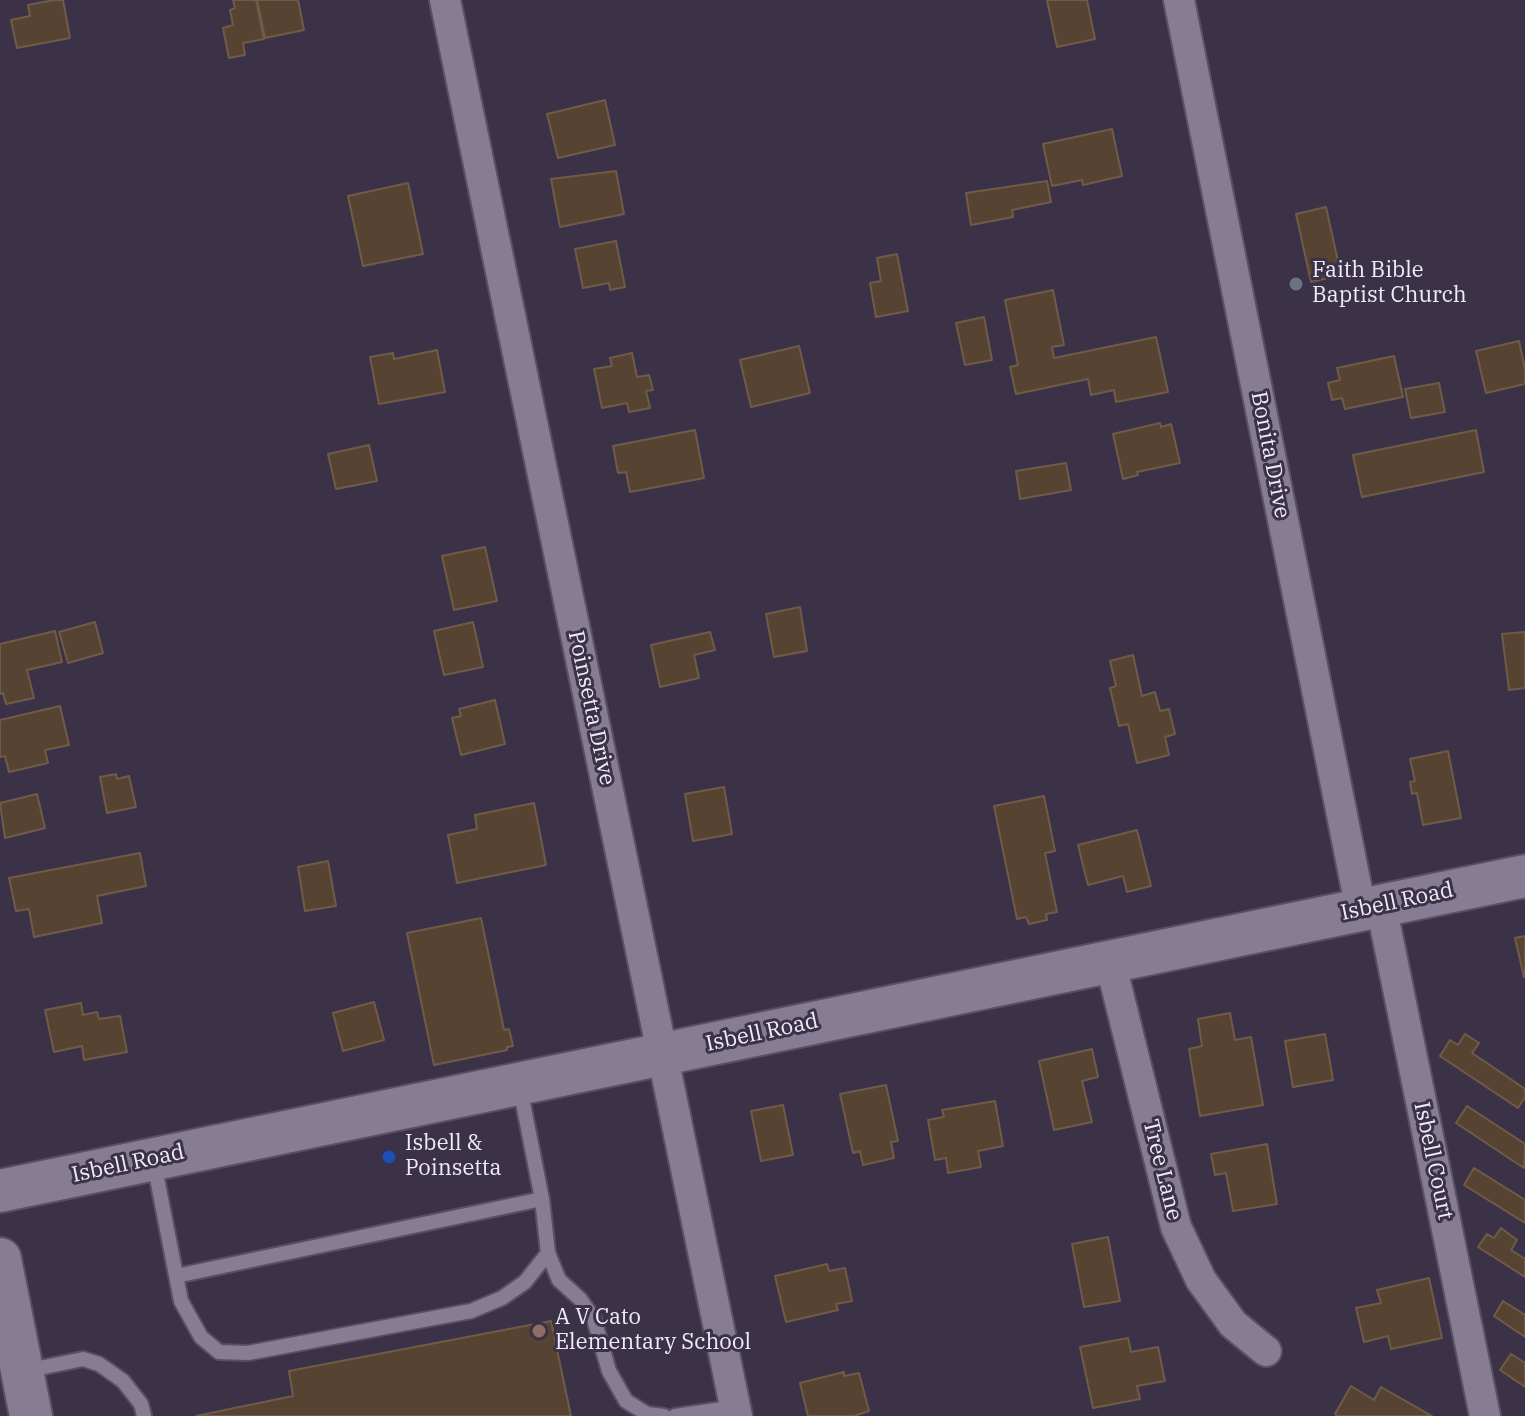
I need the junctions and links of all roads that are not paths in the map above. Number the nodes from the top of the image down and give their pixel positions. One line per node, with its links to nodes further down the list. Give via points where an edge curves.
1 (445, 0): 6 (street, Poinsetta Drive)
2 (1179, 0): 4 (street, Bonita Drive)
3 (1525, 876): 4 (street, Isbell Road)
4 (1371, 908): 5 (street, Isbell Road); 21 (street, Isbell Court)
5 (1110, 961): 6 (street, Isbell Road); 14 (street, Tree Lane, via 1176,1227 1201,1280 1233,1324)
6 (662, 1054): 7 (street, Isbell Road); 16 (street, Poinsetta Drive)
7 (519, 1083): 8 (street, Isbell Road); 10 (lane)
8 (153, 1159): 9 (street, Isbell Road); 13 (lane)
9 (0, 1191)
10 (542, 1199): 11 (lane); 13 (lane)
11 (548, 1253): 13 (lane, via 525,1282 471,1311 248,1353 219,1352 201,1337 181,1301); 19 (lane, via 559,1280 594,1319 609,1371 626,1401 647,1414)
12 (0, 1259): 15 (street)
13 (176, 1276)
14 (1266, 1351)
15 (22, 1371): 17 (street); 18 (lane, via 83,1359 99,1364 123,1381)
16 (736, 1412): 20 (lane)
17 (31, 1416)
18 (144, 1416)
19 (664, 1416)
20 (675, 1416)
21 (1485, 1416)

